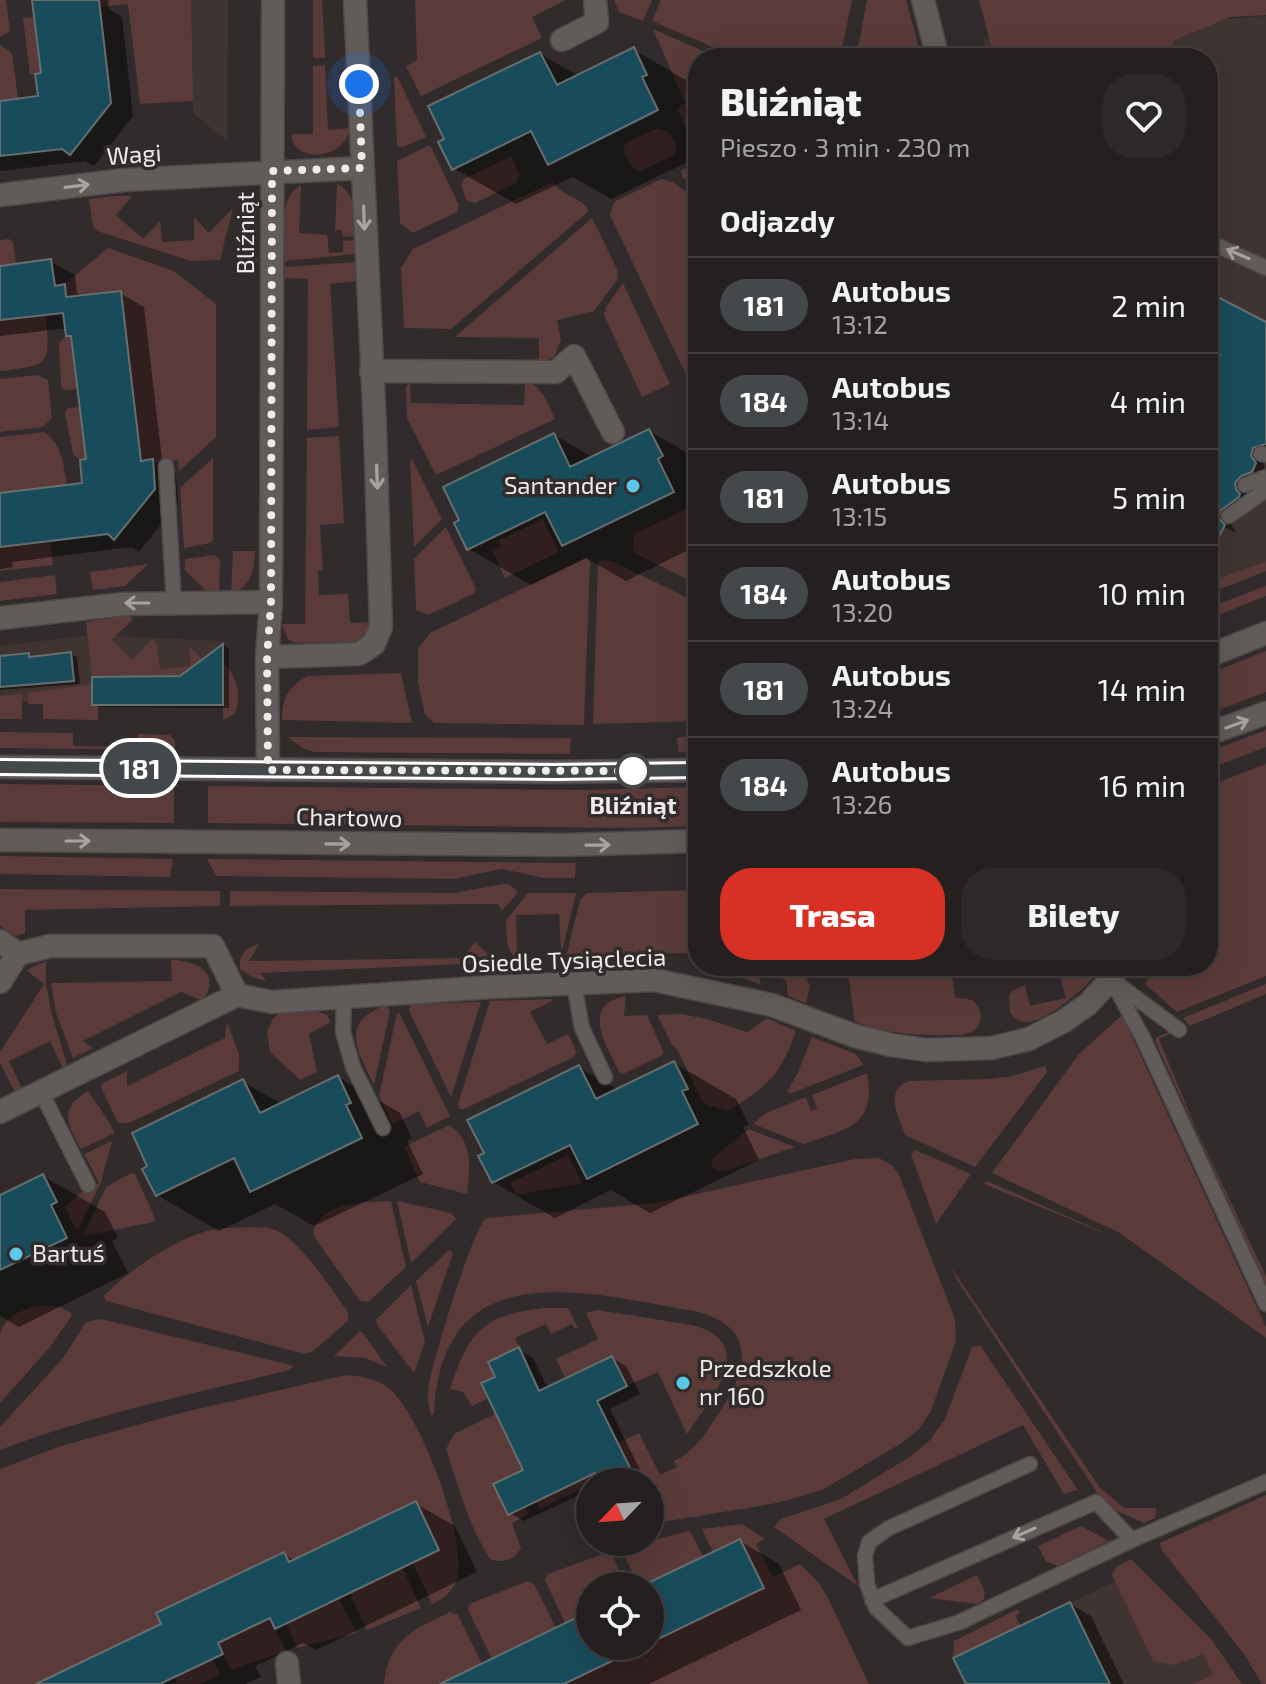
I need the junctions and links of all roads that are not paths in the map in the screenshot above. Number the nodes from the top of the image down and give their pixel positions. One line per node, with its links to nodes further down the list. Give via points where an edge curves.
1 (273, 0): 8 (street, Bliźniąt)
2 (355, 0): 7 (street)
3 (595, 0): 5 (street, via 597,22)
4 (923, 0): 6 (street)
5 (562, 40)
6 (935, 48)
7 (362, 168): 8 (street, Wagi); 12 (street, one-way to 12)
8 (272, 171): 9 (street, Wagi, one-way to 8, via 124,180); 19 (street, Bliźniąt)
9 (0, 195)
10 (1218, 246): 11 (lane, one-way to 10)
11 (1266, 268)
12 (371, 371): 13 (street, via 556,372 574,356); 24 (street, one-way to 24, via 381,627 374,644 359,654)
13 (613, 432)
14 (166, 466): 20 (lane)
15 (1266, 477): 16 (lane)
16 (1245, 485)
17 (1266, 490): 18 (lane)
18 (1229, 516)
19 (271, 602): 20 (street); 24 (street, Bliźniąt)
20 (174, 603): 21 (street, one-way to 21)
21 (0, 618)
22 (1266, 633): 23 (street)
23 (1218, 650)
24 (267, 657): 28 (street, Bliźniąt)
25 (1266, 713): 26 (street, one-way to 25)
26 (1218, 730)
27 (0, 767): 28 (street, Chartowo)
28 (268, 770): 29 (street, Chartowo)
29 (688, 770)
30 (0, 840): 31 (street, Chartowo, one-way to 31)
31 (688, 841)
32 (9, 948): 36 (street); 38 (street, via 213,946)
33 (1112, 976): 37 (street, Osiedle Tysiąclecia, via 1088,1004 1029,1039 992,1048 926,1050 855,1036 772,1005 668,981)
34 (1116, 976): 46 (lane)
35 (1118, 976): 40 (lane)
36 (0, 982)
37 (574, 984): 39 (street, Osiedle Tysiąclecia); 41 (lane, via 582,1028)
38 (237, 995): 39 (street, Osiedle Tysiąclecia, via 272,1002); 42 (street)
39 (344, 996): 44 (lane, via 343,1032 353,1067)
40 (1179, 1030)
41 (605, 1077)
42 (41, 1092): 43 (street); 45 (lane)
43 (0, 1112)
44 (383, 1128)
45 (88, 1185)
46 (1266, 1304)
47 (1030, 1464): 50 (lane, via 869,1542 865,1556)
48 (1266, 1482): 49 (lane)
49 (1132, 1540): 50 (lane, one-way to 50, via 1096,1502); 50 (lane, via 960,1622 908,1638)
50 (872, 1600)

